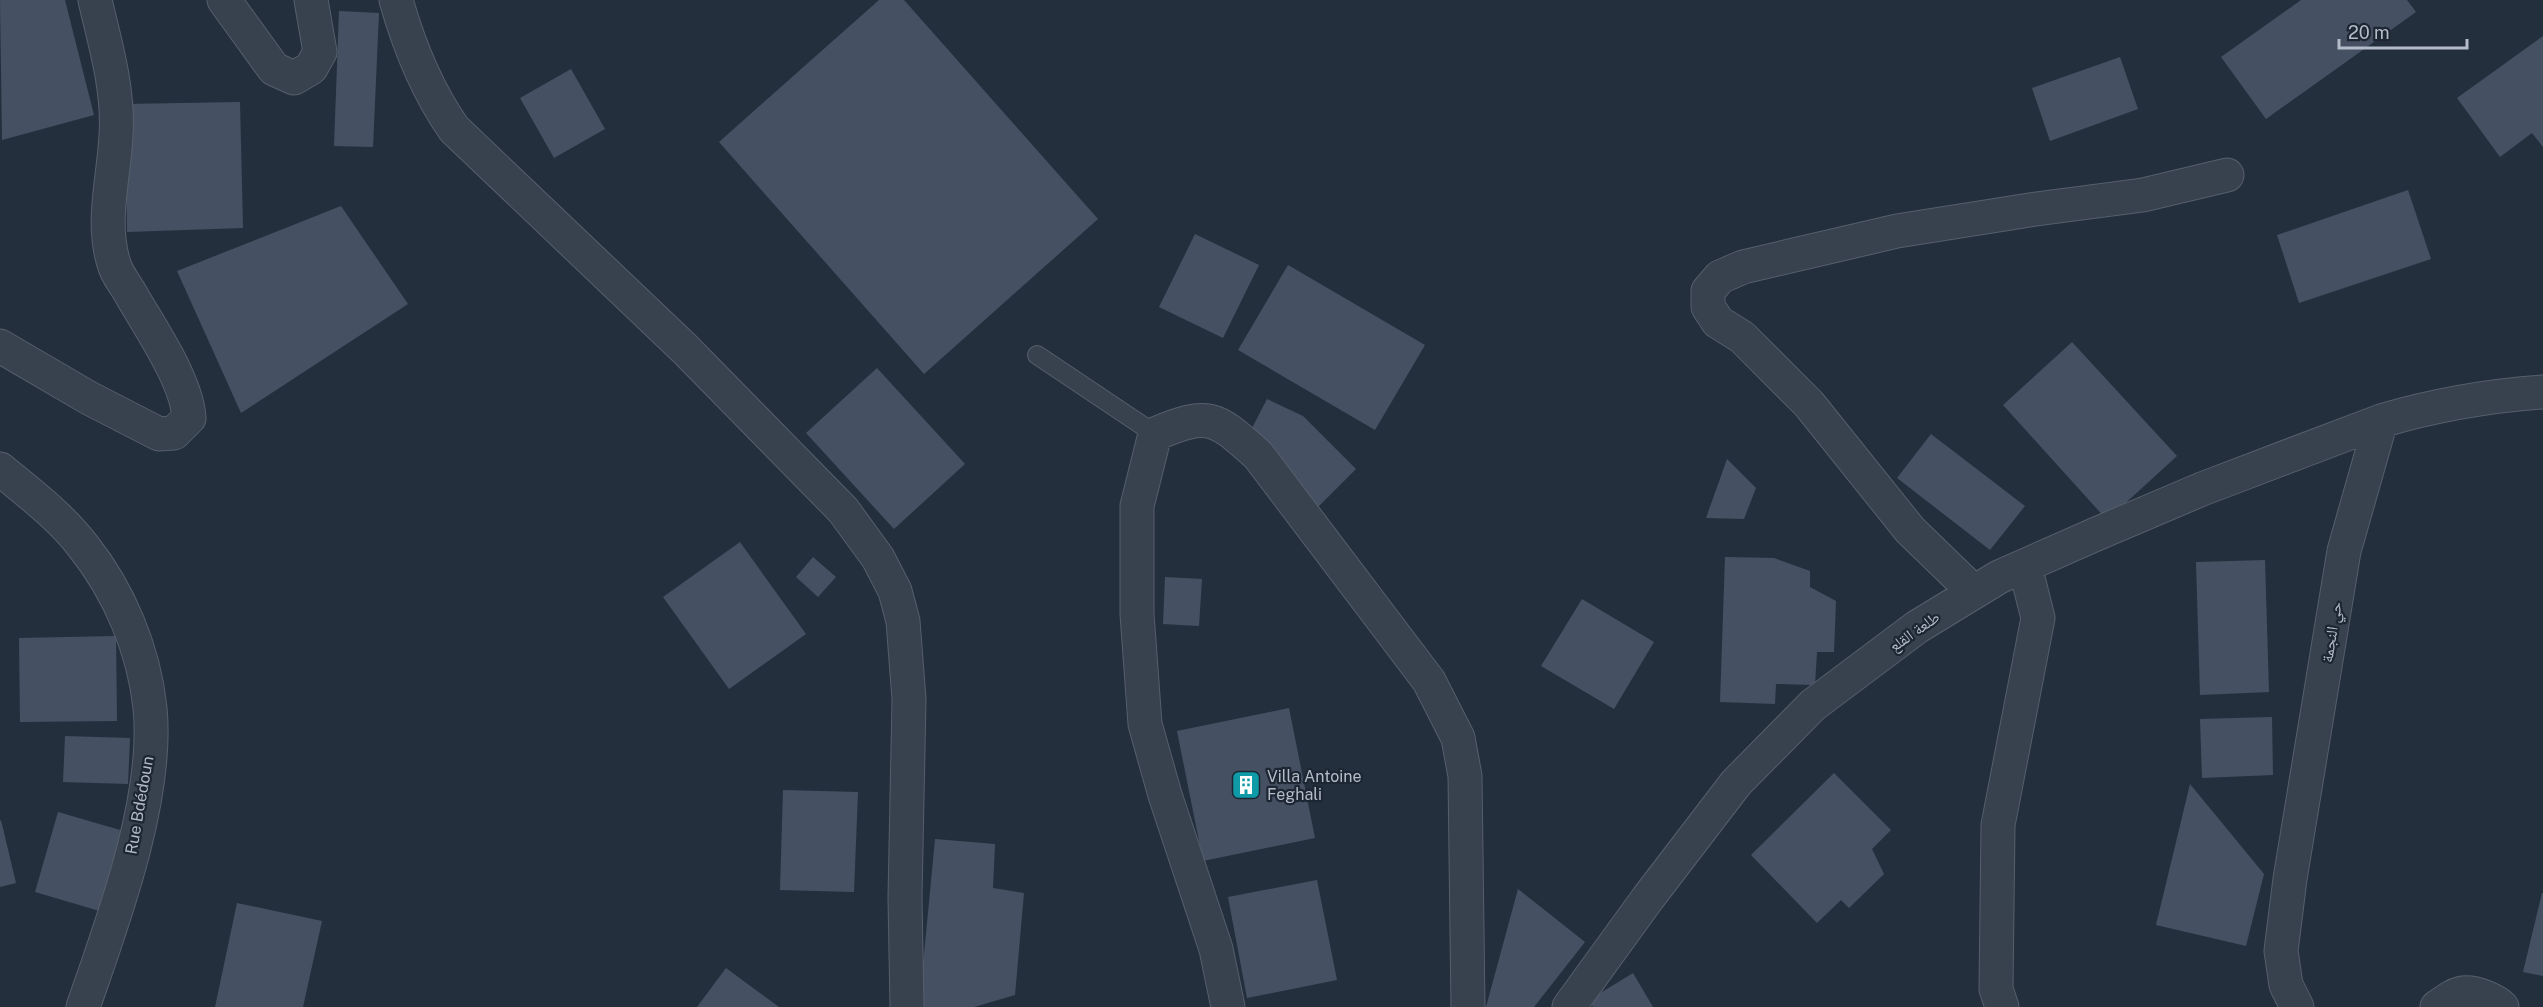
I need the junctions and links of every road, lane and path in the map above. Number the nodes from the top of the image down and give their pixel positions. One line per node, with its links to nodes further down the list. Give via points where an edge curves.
1 (95, 0): 6 (street, via 116,107 109,240 116,267 178,378 189,418 174,433 159,434)
2 (224, 0): 3 (street, via 274,69 294,78 310,68 320,52)
3 (311, 0)
4 (396, 0): 15 (street, via 409,45 435,102 454,129 685,349 843,510 878,558 895,591 903,621 909,699)
5 (2227, 175): 13 (street, via 2143,195 1897,231 1743,267 1720,277 1708,291 1708,307 1718,322 1742,338 1809,404 1910,531)
6 (0, 346)
7 (1037, 355): 10 (lane)
8 (2543, 392): 9 (street, via 2450,403)
9 (2381, 421): 12 (street, طلعة القلع, via 2202,489); 20 (street, حي النجمة, via 2344,551 2290,879 2281,951 2286,986)
10 (1155, 434): 16 (street, via 1137,506 1137,614 1145,724 1216,949); 17 (street, via 1186,421 1205,419 1229,429 1258,455 1429,681 1458,738 1465,776)
11 (0, 469): 14 (street, Rue Bdédoun, via 55,514 105,577 142,662 150,709 149,769 137,830)
12 (2025, 566): 13 (street, طلعة القلع); 19 (street, via 2038,618 1998,825 1996,989)
13 (1973, 591): 18 (street, طلعة القلع, via 1917,627 1813,705 1736,783)
14 (83, 1007)
15 (907, 1007)
16 (1228, 1007)
17 (1468, 1007)
18 (1569, 1007)
19 (2002, 1007)
20 (2297, 1007)
21 (2437, 1007): 22 (street, via 2469,991)
22 (2502, 1007)

